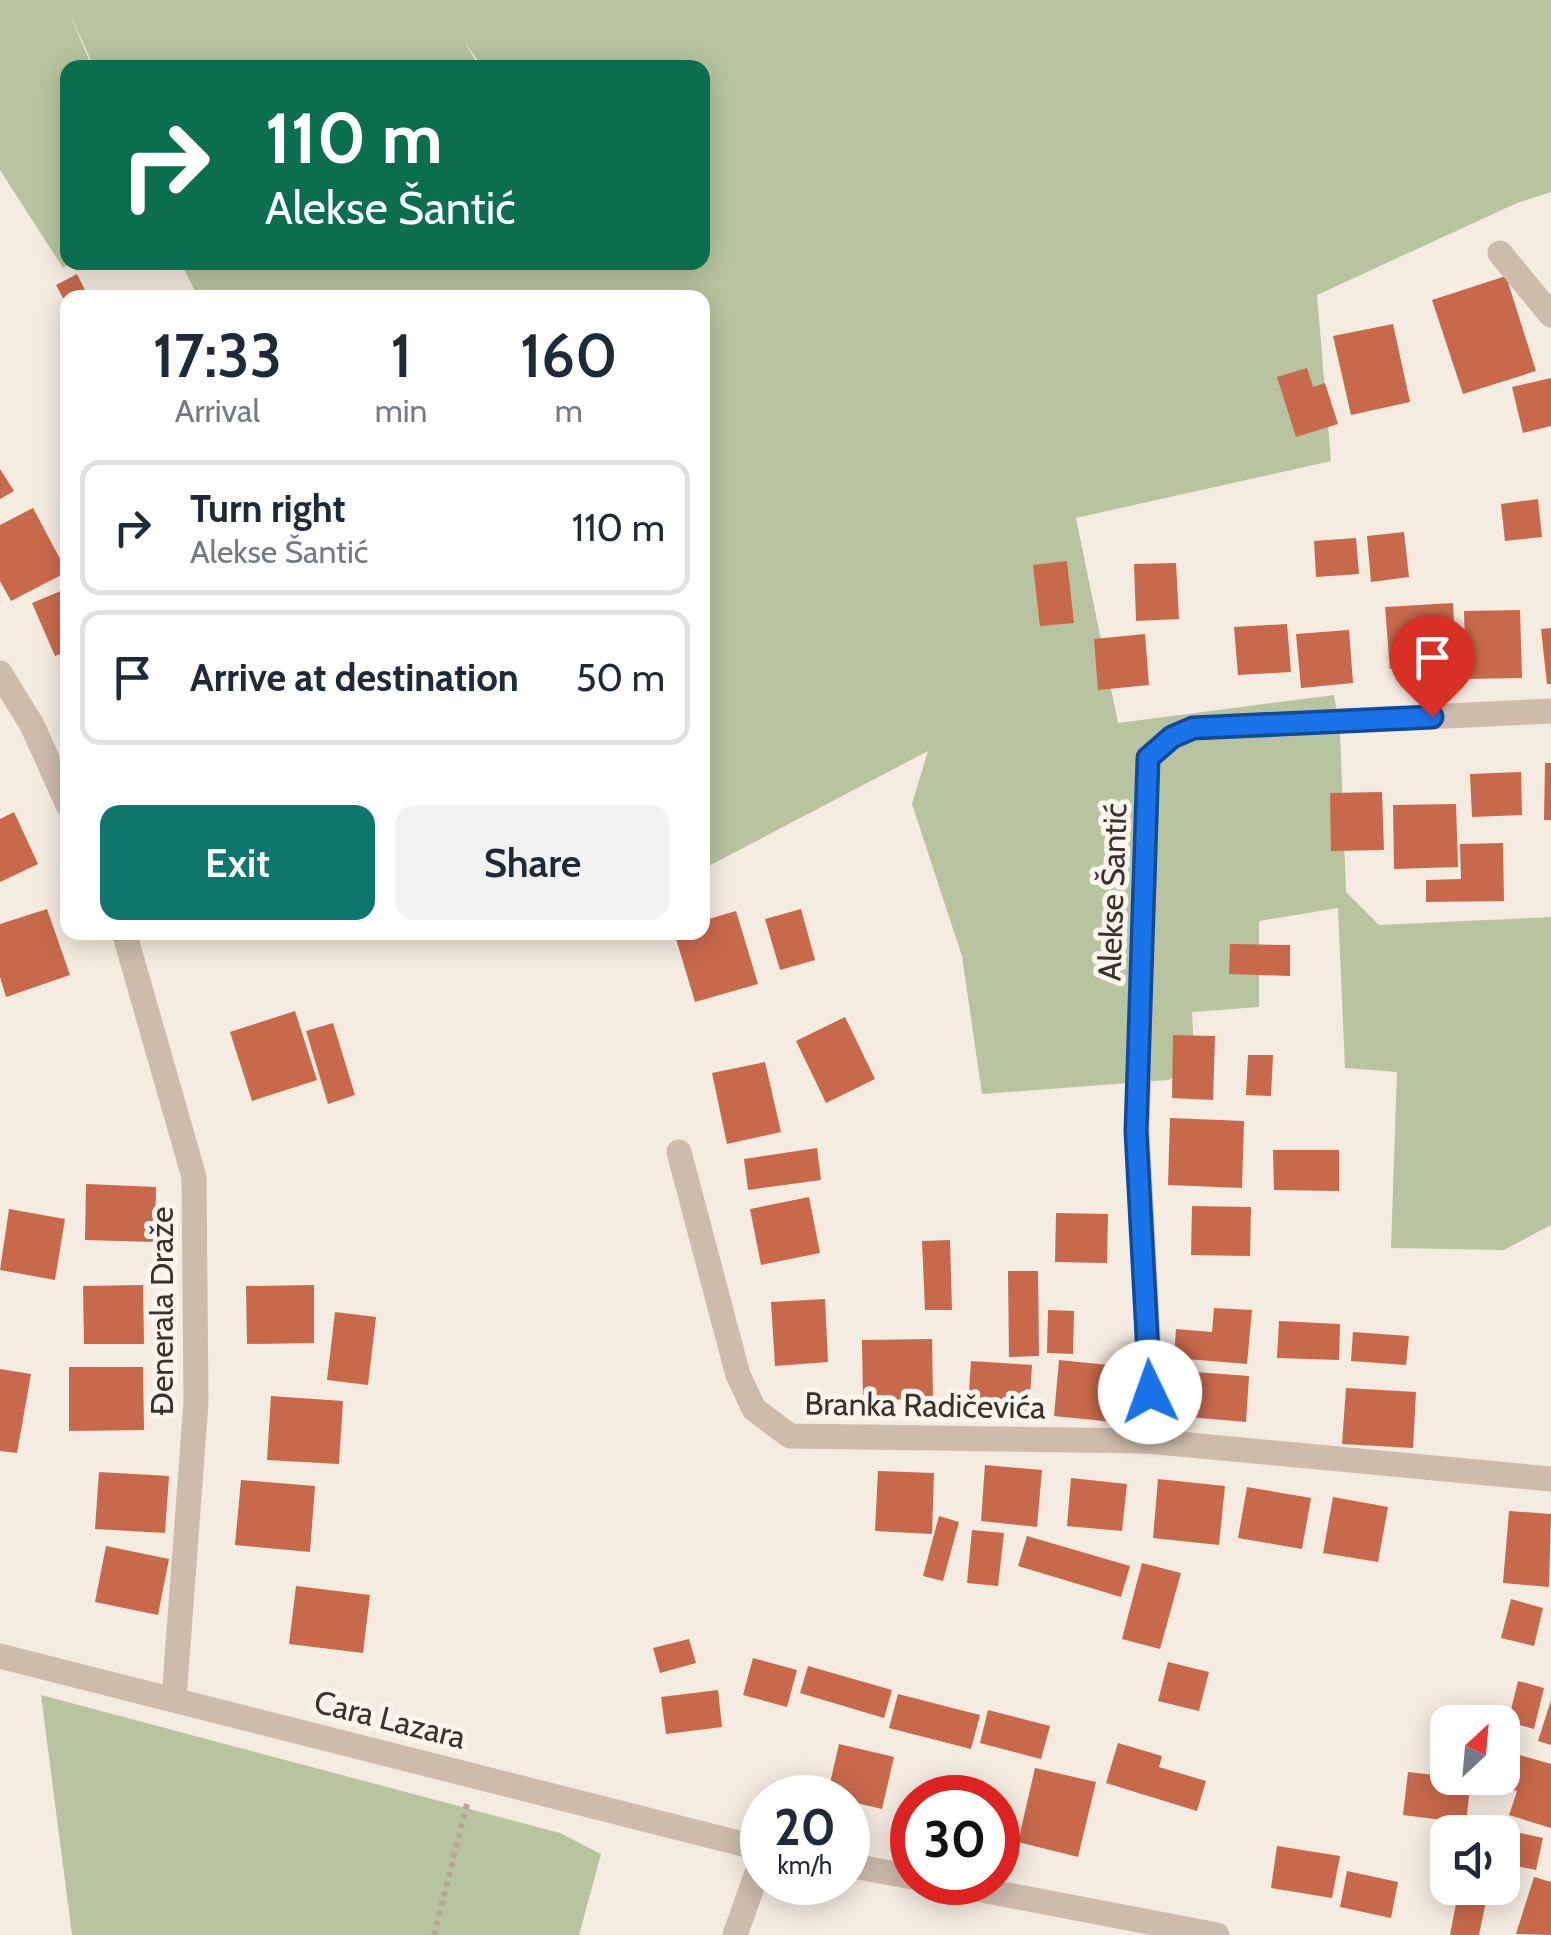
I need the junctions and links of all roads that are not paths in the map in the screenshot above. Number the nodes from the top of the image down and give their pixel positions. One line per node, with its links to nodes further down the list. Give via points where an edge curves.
1 (1500, 253): 2 (street)
2 (1551, 315)
3 (0, 673): 5 (street)
4 (1551, 711): 8 (street, Alekse Šantić, via 1193,728 1148,758 1136,1131)
5 (60, 786)
6 (126, 940): 11 (street, Đenerala Draže, via 194,1177 196,1402)
7 (679, 1152): 8 (street, Branka Radičevića, via 738,1375 754,1409 790,1436)
8 (1147, 1440): 9 (street, Branka Radičevića)
9 (1551, 1479)
10 (0, 1656): 11 (street, Cara Lazara)
11 (174, 1699): 12 (street, Cara Lazara)
12 (740, 1843)
13 (1020, 1897): 16 (street)
14 (746, 1905): 15 (street)
15 (735, 1935)
16 (1217, 1935)

